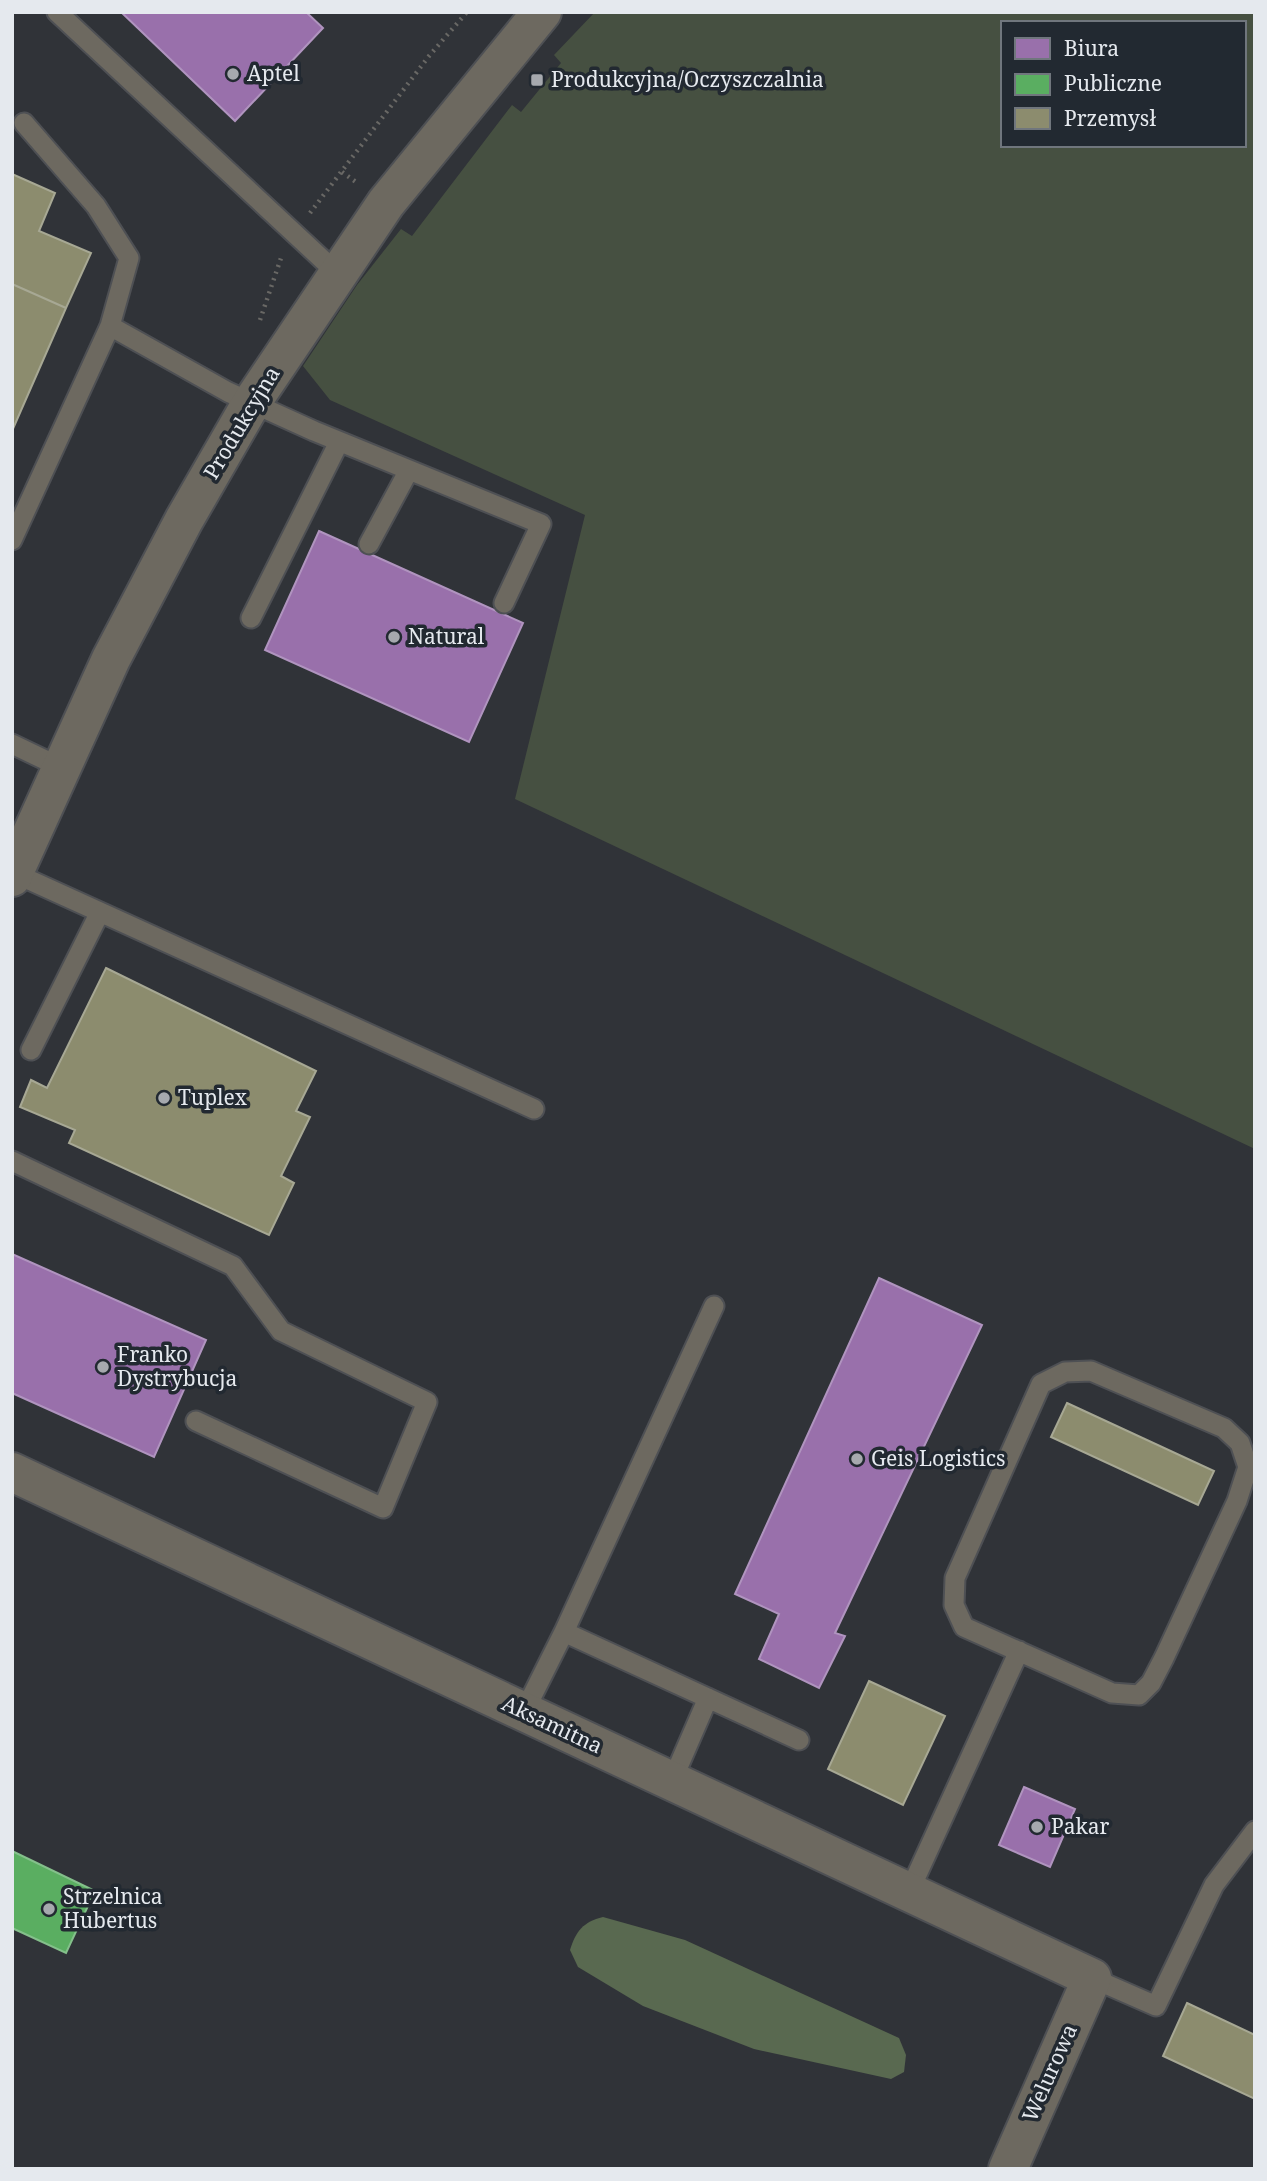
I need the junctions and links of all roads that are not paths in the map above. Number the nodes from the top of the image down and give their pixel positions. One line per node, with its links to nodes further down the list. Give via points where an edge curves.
1 (57, 12): 4 (lane)
2 (542, 12): 4 (street, Produkcyjna, via 386,203)
3 (24, 123): 5 (lane, via 96,206 129,258)
4 (338, 274): 6 (street, Produkcyjna)
5 (110, 326): 6 (lane); 9 (lane)
6 (253, 402): 7 (lane); 14 (street, Produkcyjna, via 141,601)
7 (339, 442): 8 (lane); 12 (lane)
8 (409, 470): 10 (lane); 11 (lane, via 541,524)
9 (12, 540)
10 (369, 544)
11 (504, 603)
12 (251, 618)
13 (12, 744): 14 (lane)
14 (62, 768): 15 (street, Produkcyjna)
15 (13, 875): 16 (lane)
16 (100, 912): 17 (lane); 18 (lane)
17 (31, 1050)
18 (534, 1109)
19 (13, 1164): 21 (lane, via 233,1266 281,1331 426,1402 383,1508)
20 (714, 1306): 23 (lane)
21 (197, 1422)
22 (12, 1472): 26 (street, Aksamitna)
23 (564, 1632): 25 (lane); 26 (lane)
24 (1019, 1651): 24 (lane, via 1112,1693 1139,1695 1151,1684 1237,1501 1248,1467 1240,1443 1224,1428 1091,1371 1065,1372 1041,1384 955,1578 954,1605 964,1627); 30 (lane)
25 (708, 1698): 27 (lane); 28 (lane)
26 (524, 1712): 28 (street, Aksamitna)
27 (799, 1740)
28 (672, 1781): 30 (street, Aksamitna)
29 (1255, 1831): 31 (lane, via 1214,1885 1156,2006)
30 (908, 1892): 31 (street, Aksamitna)
31 (1092, 1978): 32 (street, Welurowa)
32 (1009, 2169)

